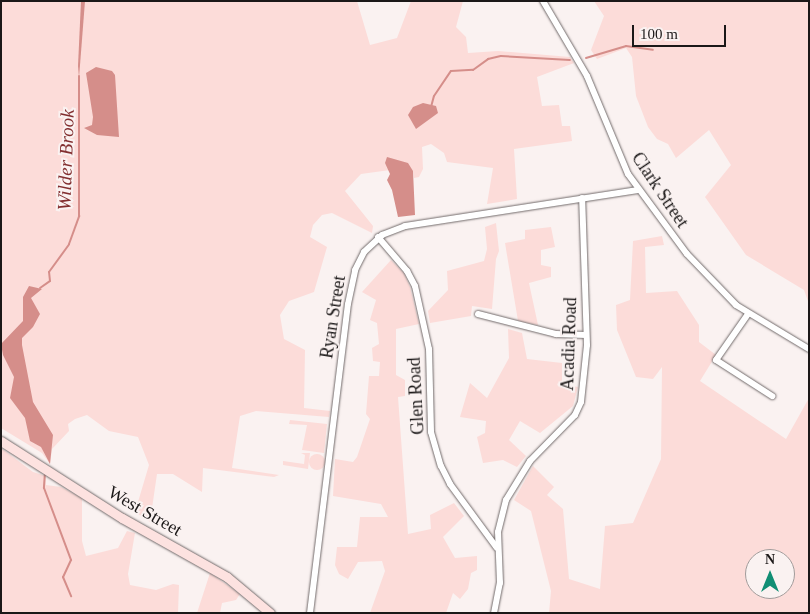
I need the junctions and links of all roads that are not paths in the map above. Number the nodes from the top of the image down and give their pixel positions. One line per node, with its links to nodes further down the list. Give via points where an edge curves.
1 (543, 1): 2 (street, Clark Street, via 583,68)
2 (638, 190): 3 (street, Ryan Street); 6 (street, Clark Street, via 701,272)
3 (582, 198): 4 (street, Ryan Street, via 405,226); 7 (street, Acadia Road)
4 (378, 238): 11 (street, Glen Road, via 407,271 415,286 429,349 431,432 441,466 450,484); 13 (street, Ryan Street, via 361,258 350,291)
5 (478, 314): 7 (street, via 556,334)
6 (748, 314): 8 (street, Clark Street); 9 (street, via 716,360)
7 (586, 335): 11 (street, Acadia Road, via 580,406 512,487 502,513)
8 (809, 350)
9 (772, 396)
10 (1, 441): 12 (main road, West Street, via 122,518 227,577)
11 (497, 548): 14 (street, Acadia Road, via 500,583)
12 (270, 613)
13 (310, 613)
14 (494, 613)

